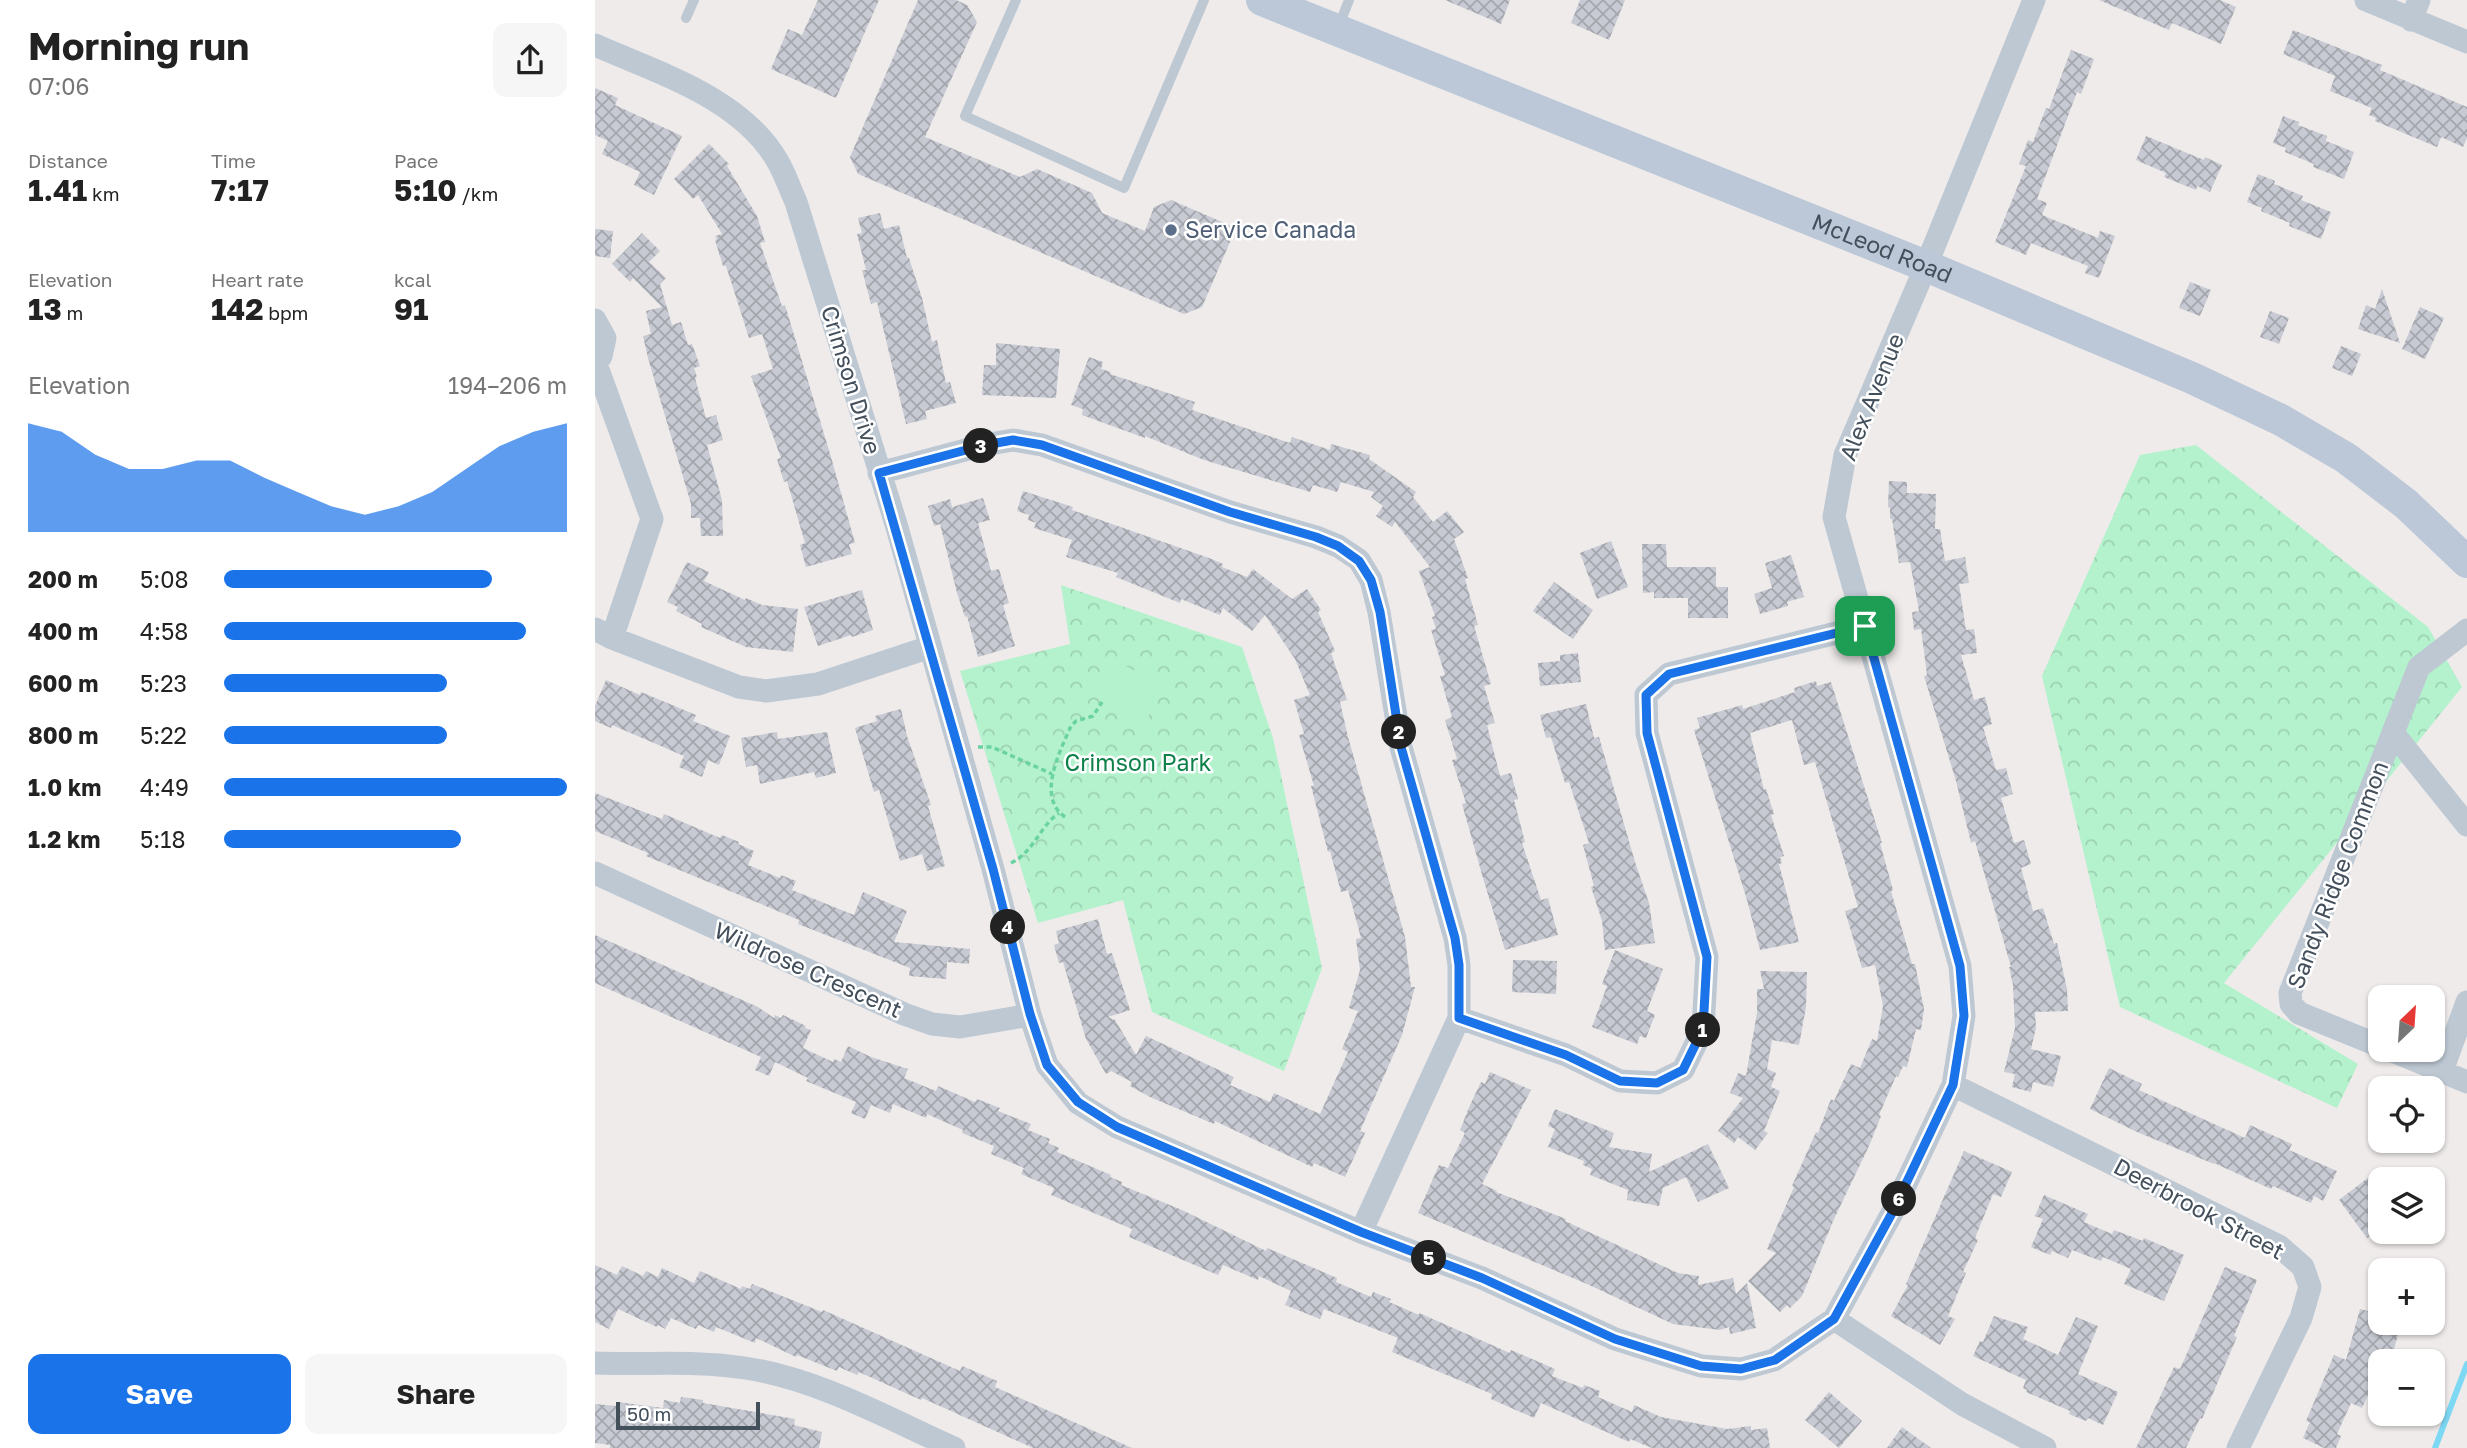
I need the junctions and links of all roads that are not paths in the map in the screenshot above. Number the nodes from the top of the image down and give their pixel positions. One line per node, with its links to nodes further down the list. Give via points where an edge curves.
1 (694, 0): 9 (lane)
2 (1016, 0): 3 (lane, via 965,117 1124,188)
3 (1204, 0)
4 (1262, 0): 10 (main road, McLeod Road)
5 (1349, 0): 10 (lane)
6 (2034, 0): 13 (street, Alex Avenue)
7 (2366, 0): 8 (street)
8 (2415, 10): 11 (street)
9 (686, 18)
10 (1337, 30): 13 (main road, McLeod Road)
11 (2467, 42)
12 (595, 45): 16 (street, Crimson Drive, via 718,101 743,119 777,160 796,202)
13 (1926, 266): 17 (main road, McLeod Road, via 2281,420 2346,458 2406,504); 18 (street, Alex Avenue, via 1845,455 1834,517)
14 (595, 320): 15 (street, via 605,338)
15 (595, 364): 20 (street, via 652,519)
16 (879, 473): 21 (street, Crimson Drive); 27 (street, via 1013,440 1042,445 1230,512 1316,537 1359,561 1371,580 1380,612 1401,747 1455,938)
17 (2467, 562)
18 (1865, 626): 27 (street, via 1669,674 1646,695 1647,733 1707,957 1703,1029 1683,1070 1657,1083 1620,1081 1566,1055); 32 (street, Alex Avenue, via 1960,966 1964,1016)
19 (2467, 630): 22 (street, Sandy Ridge Common, via 2419,667)
20 (604, 633): 21 (street, via 739,687 766,691 818,684)
21 (930, 646): 26 (street, Crimson Drive)
22 (2393, 733): 23 (street, Sandy Ridge Common); 28 (street, Sandy Ridge Common, via 2290,993 2291,1004 2299,1013)
23 (2467, 825)
24 (595, 873): 26 (street, Wildrose Crescent, via 932,1024 960,1027)
25 (2467, 1002): 30 (street)
26 (1030, 1014): 33 (street, Crimson Drive, via 1047,1065 1078,1102 1117,1127)
27 (1459, 1018): 33 (street)
28 (2368, 1041)
29 (2420, 1062): 30 (street)
30 (2442, 1071): 31 (street)
31 (2467, 1082)
32 (1953, 1085): 34 (street, Alex Avenue, via 1891,1215); 38 (street, Deerbrook Street, via 2279,1246 2303,1268 2310,1287 2301,1318)
33 (1361, 1232): 34 (street, Crimson Drive, via 1482,1278 1615,1339 1701,1366 1741,1369 1775,1360)
34 (1834, 1319): 37 (street, via 1962,1404)
35 (595, 1363): 36 (street, via 698,1363 767,1372 827,1391)
36 (954, 1448)
37 (2045, 1448)
38 (2238, 1448)

